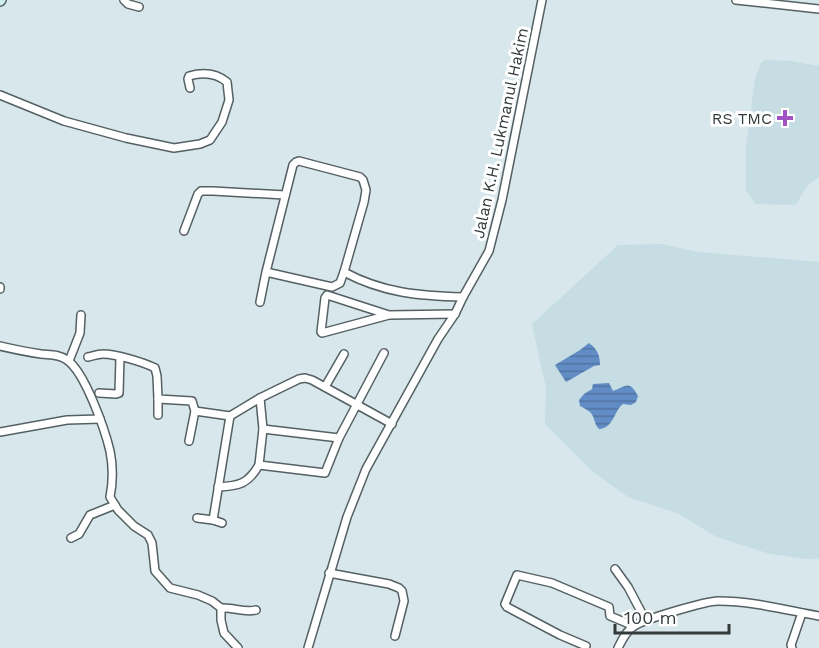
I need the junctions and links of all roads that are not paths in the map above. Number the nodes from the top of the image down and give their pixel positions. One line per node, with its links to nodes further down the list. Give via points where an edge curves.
1 (124, 0): 4 (street)
2 (542, 0): 12 (street, Jalan K.H. Lukmanul Hakim, via 489,251)
3 (736, 0): 5 (street)
4 (139, 7)
5 (819, 9)
6 (190, 88): 7 (street, via 189,76 219,76 227,82 229,100 222,122 210,140 174,148 64,121)
7 (0, 95)
8 (285, 195): 9 (street, via 201,191); 10 (street); 11 (street, via 297,161 363,180 364,202)
9 (184, 231)
10 (266, 272): 11 (street, via 332,287 340,283); 13 (street)
11 (344, 272): 12 (street, via 402,293)
12 (463, 297): 15 (street, Jalan K.H. Lukmanul Hakim)
13 (260, 302)
14 (363, 307): 17 (street); 18 (street); 18 (street, via 327,295 321,332)
15 (455, 314): 17 (street); 34 (street, Jalan K.H. Lukmanul Hakim)
16 (81, 315): 24 (street)
17 (389, 315): 18 (street)
18 (361, 323)
19 (0, 346): 24 (street, via 56,355)
20 (384, 353): 29 (street)
21 (344, 354): 25 (street)
22 (88, 357): 23 (street)
23 (120, 357): 26 (street, via 119,393); 28 (street, via 155,368)
24 (71, 363): 33 (street)
25 (325, 387): 27 (street, via 302,378); 29 (street)
26 (99, 393)
27 (260, 398): 32 (street); 35 (street)
28 (158, 399): 30 (street, via 192,401); 31 (street)
29 (357, 405): 34 (street); 37 (street)
30 (195, 411): 32 (street); 38 (street)
31 (158, 415)
32 (230, 416): 40 (street)
33 (100, 419): 36 (street, via 67,420); 41 (street, via 110,452 110,497)
34 (392, 423): 47 (street, Jalan K.H. Lukmanul Hakim, via 366,469)
35 (263, 429): 37 (street); 39 (street)
36 (0, 432)
37 (339, 438): 39 (street, via 324,473)
38 (189, 441)
39 (259, 465): 40 (street, via 242,484)
40 (218, 487): 43 (street)
41 (115, 505): 45 (street, via 90,515 79,534); 48 (street, via 148,535 155,571 170,588 198,595)
42 (197, 518): 43 (street)
43 (213, 520): 44 (street)
44 (222, 523)
45 (71, 538)
46 (615, 569): 52 (street)
47 (329, 573): 54 (street, via 399,588 404,601); 57 (street, Jalan K.H. Lukmanul Hakim)
48 (221, 608): 49 (street); 56 (street, via 224,633)
49 (256, 610)
50 (802, 613): 51 (street); 52 (street, via 713,602); 59 (street)
51 (819, 616)
52 (646, 621): 53 (street)
53 (634, 626): 55 (street, via 610,616 609,607 552,583 517,575 507,607); 58 (street)
54 (395, 636)
55 (586, 645)
56 (238, 648)
57 (308, 648)
58 (618, 648)
59 (792, 648)

